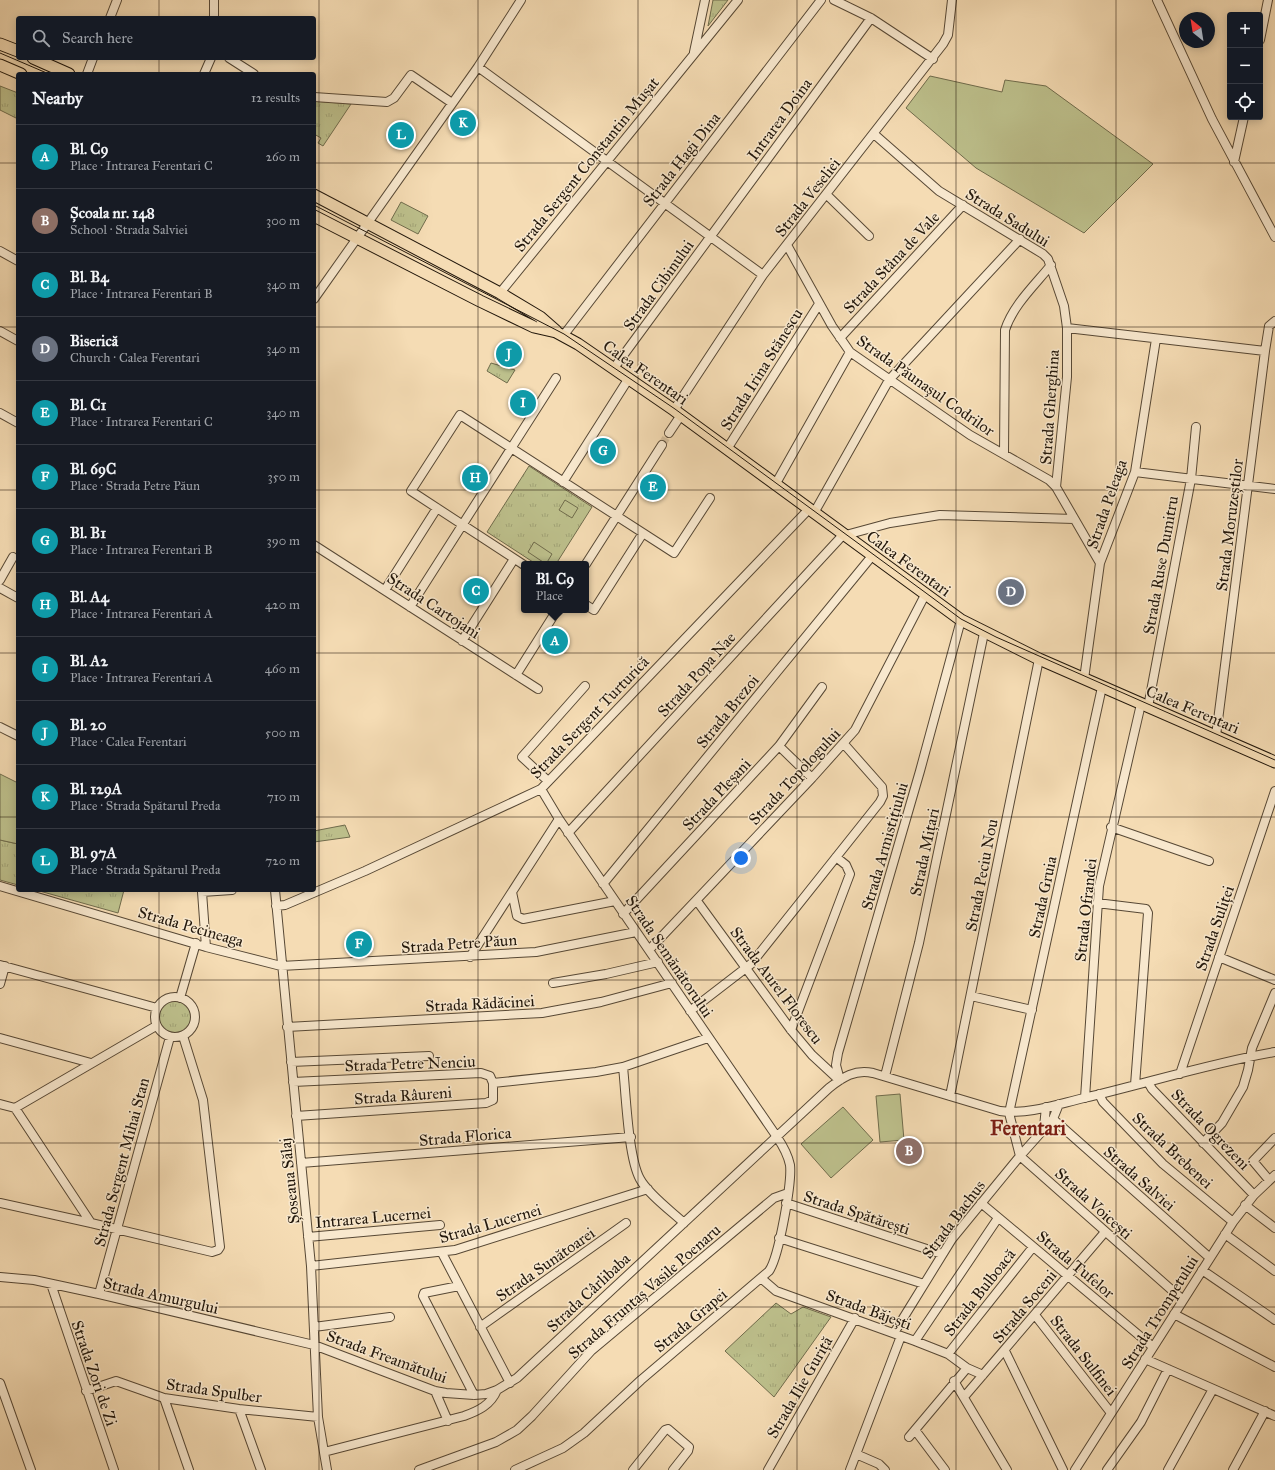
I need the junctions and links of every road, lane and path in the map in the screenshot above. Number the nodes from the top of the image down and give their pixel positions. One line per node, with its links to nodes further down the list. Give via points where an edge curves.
1 (117, 0): 11 (street)
2 (214, 0): 12 (street)
3 (521, 0): 24 (street)
4 (705, 0): 17 (street, Strada Sergent Constantin Mușat)
5 (738, 0): 17 (street, Strada Sergent Constantin Mușat)
6 (821, 0): 38 (street, Strada Hagi Dina)
7 (834, 0): 13 (street)
8 (952, 0): 18 (street, Strada Veseliei, via 948,35)
9 (1157, 0): 35 (street, via 1199,94)
10 (1268, 0): 14 (street)
11 (111, 16)
12 (214, 16)
13 (871, 18): 18 (street); 43 (street, Intrarea Doina)
14 (1263, 25)
15 (0, 44): 16 (main road)
16 (16, 51)
17 (694, 53): 34 (street, Strada Sergent Constantin Mușat)
18 (933, 59): 33 (street, Strada Veseliei)
19 (38, 60): 26 (main road)
20 (92, 60): 27 (street)
21 (210, 60): 28 (street)
22 (232, 60): 29 (street)
23 (0, 65): 25 (main road)
24 (478, 67): 31 (street); 34 (street)
25 (16, 72)
26 (64, 72)
27 (87, 72)
28 (205, 72)
29 (251, 72)
30 (316, 97): 31 (street, via 387,102 394,98 411,75)
31 (452, 104): 41 (street)
32 (1243, 120): 35 (street)
33 (874, 134): 36 (street, Strada Veseliei); 39 (street, Strada Sadului, via 933,187)
34 (607, 161): 38 (street); 51 (street, Strada Sergent Constantin Mușat)
35 (1234, 162): 44 (street)
36 (827, 195): 42 (street); 46 (street, Strada Veseliei)
37 (316, 196): 41 (main road, Calea Ferentari)
38 (665, 203): 43 (street); 57 (street, Strada Hagi Dina)
39 (963, 205): 45 (street, Strada Sadului); 58 (street, Strada Stâna de Vale)
40 (316, 217): 41 (main road, Calea Ferentari)
41 (363, 231): 51 (main road, Calea Ferentari); 52 (street); 57 (main road, Calea Ferentari, via 528,324)
42 (869, 236)
43 (710, 237): 50 (street); 63 (street, Strada Cibinului)
44 (1275, 238)
45 (1020, 240): 49 (street, Strada Sadului, via 1043,254); 66 (street, Strada Sergent Turturică)
46 (787, 245): 50 (street, Strada Veseliei); 53 (street, Strada Păunașul Codrilor)
47 (0, 252): 48 (street)
48 (16, 260)
49 (1051, 265): 55 (street, Strada Sadului); 75 (street, via 1011,315 1005,330)
50 (763, 275): 67 (street, Strada Veseliei)
51 (500, 293): 57 (main road, Calea Ferentari, via 540,317)
52 (316, 295)
53 (819, 304): 58 (street, Strada Păunașul Codrilor); 74 (street, Strada Irina Stănescu)
54 (1275, 321): 61 (street, Strada Moruzeștilor, via 1269,326)
55 (1068, 328): 59 (street); 81 (street, Strada Gherghina, via 1066,385)
56 (0, 331): 60 (street)
57 (560, 334): 63 (main road, Calea Ferentari)
58 (840, 338): 62 (street, Strada Păunașul Codrilor)
59 (1156, 339): 61 (street); 76 (street, Strada Peleaga)
60 (16, 340)
61 (1265, 351): 80 (street, Strada Moruzeștilor)
62 (850, 352): 66 (street, Strada Păunașul Codrilor); 79 (street)
63 (614, 368): 65 (main road, Calea Ferentari)
64 (556, 378): 73 (street)
65 (629, 378): 67 (main road, Calea Ferentari); 78 (street)
66 (889, 380): 75 (street, Strada Păunașul Codrilor, via 970,435); 85 (street, Strada Sergent Turturică)
67 (677, 412): 71 (street, Strada Veseliei); 74 (main road, Calea Ferentari)
68 (0, 413): 69 (street)
69 (16, 422)
70 (1196, 427): 77 (street, Strada Ruse Dumitru)
71 (669, 433)
72 (662, 445): 86 (street)
73 (512, 448): 78 (street); 84 (street, via 460,415 411,491); 88 (street)
74 (727, 449): 79 (main road, Calea Ferentari)
75 (1004, 453): 81 (street, Strada Păunașul Codrilor)
76 (1135, 472): 77 (street); 97 (street, Strada Peleaga)
77 (1191, 478): 80 (street); 116 (street, Strada Ruse Dumitru)
78 (563, 482): 86 (street)
79 (775, 485): 85 (main road, Calea Ferentari)
80 (1248, 486): 82 (street); 119 (street, Strada Moruzeștilor)
81 (1056, 487): 87 (street, Strada Păunașul Codrilor)
82 (1275, 489)
83 (710, 498): 89 (street, via 674,553)
84 (437, 508): 88 (street); 99 (street)
85 (812, 511): 90 (main road, Calea Ferentari); 124 (street, Strada Sergent Turturică)
86 (617, 516): 89 (street); 95 (street)
87 (1074, 519): 90 (street, via 940,515 913,518); 97 (street, Strada Păunașul Codrilor)
88 (463, 525): 94 (street); 103 (street)
89 (643, 533): 104 (street, via 594,610)
90 (844, 535): 93 (main road, Calea Ferentari); 129 (street, Strada Popa Nae, via 834,542)
91 (316, 546): 99 (street, Strada Cartojani)
92 (13, 556): 98 (street)
93 (872, 556): 101 (main road, Calea Ferentari); 132 (street, Strada Brezoi)
94 (514, 558): 96 (street); 108 (street)
95 (588, 561)
96 (521, 563)
97 (1100, 564): 111 (street, Strada Peleaga)
98 (0, 580)
99 (385, 590): 103 (street, Strada Cartojani)
100 (1, 591): 102 (street)
101 (925, 595): 106 (main road, Calea Ferentari); 120 (street, Strada Topologului, via 861,721)
102 (16, 597)
103 (410, 607): 108 (street, Strada Cartojani)
104 (589, 607)
105 (555, 613): 110 (street)
106 (961, 620): 107 (main road, Calea Ferentari); 182 (street, Strada Armistițiului, via 838,1053)
107 (984, 632): 109 (main road, Calea Ferentari); 180 (street, Strada Mițari, via 922,928)
108 (462, 640): 110 (street, Strada Cartojani)
109 (1039, 659): 111 (main road, Calea Ferentari); 161 (street, Strada Peciu Nou)
110 (516, 675): 115 (street, Strada Cartojani)
111 (1084, 679): 114 (main road, Calea Ferentari)
112 (585, 686): 124 (street, via 522,756)
113 (822, 687): 121 (street, Strada Pleșani)
114 (1102, 687): 116 (main road, Calea Ferentari); 164 (street, Strada Gruia)
115 (538, 689)
116 (1145, 706): 119 (main road, Calea Ferentari); 128 (street, Strada Ofrandei)
117 (0, 727): 118 (street)
118 (16, 735)
119 (1216, 736): 122 (main road, Calea Ferentari)
120 (844, 744): 123 (street, Strada Topologului); 130 (street, via 879,783 883,792 880,802)
121 (779, 746): 123 (street); 145 (street, Strada Pleșani)
122 (1275, 762)
123 (812, 778): 142 (street, Strada Topologului)
124 (548, 781): 125 (street, Strada Sergent Turturică)
125 (541, 789): 127 (street, Strada Semănătorului); 139 (street, Strada Sergent Turturică)
126 (1275, 791): 151 (street, Strada Suliței)
127 (559, 819): 129 (street, Strada Semănătorului); 140 (street)
128 (1111, 827): 131 (street); 143 (street, Strada Ofrandei)
129 (568, 833): 132 (street, Strada Semănătorului)
130 (836, 857): 155 (street); 168 (street, via 846,865 850,874)
131 (1210, 861)
132 (603, 884): 141 (street, Strada Semănătorului)
133 (0, 886): 134 (street, Strada Pecineaga)
134 (16, 891)
135 (20, 892): 147 (street, Strada Pecineaga)
136 (202, 892): 148 (street)
137 (275, 892): 144 (street, Șoseaua Sălaj)
138 (316, 892): 144 (street, Strada Sergent Turturică, via 285,905)
139 (316, 892)
140 (512, 892): 141 (street, via 517,916 523,919); 150 (street)
141 (615, 901): 145 (street, Strada Semănătorului)
142 (696, 901): 149 (street, Strada Topologului); 155 (street, Strada Aurel Florescu)
143 (1097, 903): 185 (street, via 1146,910 1148,913); 188 (street, Strada Ofrandei)
144 (276, 906): 154 (street, Șoseaua Sălaj)
145 (624, 914): 146 (street, Strada Semănătorului)
146 (636, 932): 149 (street, Strada Semănătorului); 150 (street, Strada Petre Păun, via 536,952)
147 (196, 944): 148 (street, Strada Pecineaga); 162 (street)
148 (206, 947): 154 (street, Strada Pecineaga)
149 (649, 950): 152 (street, Strada Semănătorului)
150 (470, 957): 154 (street, Strada Petre Păun)
151 (1219, 957): 156 (street); 179 (street, Strada Suliței)
152 (658, 962): 157 (street); 158 (street, Strada Semănătorului)
153 (2, 966): 159 (street); 163 (street)
154 (282, 966): 167 (street, Șoseaua Sălaj)
155 (746, 968): 165 (street); 168 (street, Strada Aurel Florescu)
156 (1275, 980)
157 (553, 983)
158 (672, 983): 165 (street, Strada Semănătorului); 167 (street, Strada Rădăcinei, via 601,1002 542,1013)
159 (0, 984)
160 (1275, 992): 175 (street)
161 (971, 996): 164 (street); 187 (street, Strada Peciu Nou)
162 (180, 998): 163 (street, via 166,999); 169 (street, via 190,1004 195,1015 193,1028)
163 (157, 1008): 166 (street)
164 (1032, 1010): 193 (street, Strada Gruia)
165 (690, 1011): 172 (street, Strada Semănătorului)
166 (156, 1026): 170 (street); 177 (street)
167 (287, 1027): 176 (street, Șoseaua Sălaj)
168 (791, 1030): 182 (street, Strada Aurel Florescu)
169 (184, 1036): 170 (street); 218 (street, via 204,1100 220,1247 212,1252)
170 (170, 1037): 218 (street, Strada Sergent Mihai Stan)
171 (0, 1038): 177 (street)
172 (708, 1038): 178 (street, Strada Petre Nenciu); 198 (street, Strada Semănătorului)
173 (1275, 1052): 175 (street)
174 (429, 1056): 176 (street)
175 (1250, 1056): 179 (street); 200 (street, via 1246,1078 1238,1096 1222,1123)
176 (291, 1062): 181 (street, Șoseaua Sălaj)
177 (91, 1063): 192 (street)
178 (623, 1067): 184 (street, Strada Petre Nenciu); 197 (street)
179 (1180, 1074): 183 (street)
180 (885, 1076): 182 (street, via 862,1071 850,1074); 187 (street)
181 (293, 1082): 184 (street, Strada Petre Nenciu, via 481,1073 490,1076); 194 (street, Șoseaua Sălaj)
182 (837, 1082): 198 (street, Strada Cârlibaba)
183 (1148, 1082): 185 (street); 200 (street, Strada Ogrezeni)
184 (494, 1083): 194 (street, Strada Râureni, via 493,1100 486,1103)
185 (1135, 1085): 186 (street)
186 (1099, 1094): 188 (street); 212 (street, Strada Brebenei, via 1103,1102 1163,1164)
187 (950, 1096): 193 (street)
188 (1085, 1098): 190 (street)
189 (0, 1104): 192 (street)
190 (1059, 1104): 191 (street); 195 (street, Strada Bachus)
191 (1046, 1107): 193 (street, via 1024,1112); 196 (street)
192 (15, 1108): 213 (street)
193 (1009, 1112): 201 (street)
194 (296, 1116): 202 (street, Șoseaua Sălaj)
195 (1053, 1119): 196 (street, Strada Bachus); 226 (street, Strada Salviei)
196 (1044, 1127): 201 (street, Strada Bachus)
197 (631, 1136): 202 (street, Strada Florica); 204 (street, via 638,1174)
198 (777, 1137): 205 (street, Strada Grapei, via 790,1164); 215 (street, Strada Cârlibaba)
199 (1275, 1138): 203 (street, via 1253,1161)
200 (1203, 1143): 206 (street, Strada Ogrezeni)
201 (1020, 1156): 209 (street, Strada Bachus); 219 (street, Strada Voicești)
202 (301, 1163): 221 (street, Șoseaua Sălaj)
203 (1273, 1177): 206 (street, Strada Trompetului)
204 (648, 1189): 215 (street); 224 (street, Strada Lucernei)
205 (788, 1193): 208 (street, Strada Grapei); 282 (street, Strada Fruntaș Vasile Poenaru, via 774,1198 591,1351 517,1430 496,1442)
206 (1254, 1195): 210 (street, Strada Trompetului)
207 (0, 1203): 213 (street)
208 (786, 1203): 222 (street, Strada Grapei); 225 (street, Strada Spătărești)
209 (981, 1203): 211 (street, Strada Tufelor); 225 (street, Strada Bachus)
210 (1245, 1205): 212 (street, Strada Trompetului); 217 (street)
211 (998, 1218): 223 (street, Strada Tufelor); 246 (street)
212 (1233, 1222): 220 (street, Strada Trompetului)
213 (91, 1223): 218 (street)
214 (626, 1223): 244 (street, Strada Sunătoarei)
215 (684, 1223): 258 (street, Strada Cârlibaba)
216 (440, 1225): 221 (street, Intrarea Lucernei)
217 (1275, 1228)
218 (117, 1229): 236 (street, Strada Sergent Mihai Stan)
219 (1104, 1232): 230 (street, Strada Soceni); 237 (street, Strada Voicești)
220 (1225, 1234): 226 (street, Strada Trompetului); 229 (street)
221 (308, 1237): 227 (street, Șoseaua Sălaj)
222 (779, 1238): 232 (street, Strada Grapei, via 772,1266); 234 (street)
223 (1033, 1247): 230 (street, Strada Tufelor); 250 (street, Strada Bulboacă)
224 (442, 1253): 227 (street, Strada Lucernei); 235 (street)
225 (942, 1254): 234 (street, Strada Bachus)
226 (1210, 1258): 228 (street, Strada Trompetului)
227 (311, 1266): 243 (street, Șoseaua Sălaj)
228 (1202, 1270): 237 (street, Strada Trompetului); 242 (street)
229 (1275, 1271)
230 (1068, 1276): 239 (street, Strada Soceni); 248 (street, Strada Tufelor)
231 (0, 1277): 233 (street, Strada Amurgului, via 22,1278)
232 (761, 1278): 241 (street, Strada Băjești, via 776,1291); 276 (street, Strada Grapei, via 641,1380 584,1433 563,1448)
233 (51, 1284): 236 (street, Strada Amurgului); 261 (street, Strada Zori de Zi)
234 (924, 1284): 245 (street, Strada Bachus)
235 (459, 1286): 244 (street); 263 (street, via 424,1293 423,1296)
236 (99, 1294): 247 (street, Strada Amurgului)
237 (1183, 1300): 238 (street, Strada Trompetului)
238 (1174, 1314): 248 (street, Strada Trompetului); 252 (street)
239 (1036, 1315): 249 (street, Strada Soceni); 268 (street, Strada Sulfinei)
240 (390, 1317): 243 (street)
241 (855, 1318): 245 (street, Strada Băjești); 285 (street, Strada Ilie Guriță)
242 (1275, 1320)
243 (314, 1327): 247 (street, Șoseaua Sălaj)
244 (480, 1327): 258 (street)
245 (898, 1334): 246 (street, Strada Băjești); 275 (street, Strada Bachus)
246 (915, 1341): 250 (street, Strada Băjești)
247 (314, 1345): 262 (street, Strada Freamătului); 270 (street, Șoseaua Sălaj)
248 (1153, 1347): 251 (street, Strada Trompetului)
249 (1004, 1351): 255 (street, Strada Soceni); 290 (street)
250 (948, 1354): 253 (street, Strada Băjești)
251 (1145, 1359): 254 (street); 268 (street, Strada Trompetului)
252 (1275, 1367)
253 (967, 1368): 255 (street, Strada Băjești); 256 (street)
254 (1168, 1369): 259 (street); 292 (street, via 1141,1422)
255 (983, 1375): 265 (street, Strada Soceni)
256 (954, 1381): 265 (street); 272 (street)
257 (0, 1383): 277 (street)
258 (510, 1383): 260 (street, Strada Cârlibaba)
259 (1213, 1389): 267 (street); 293 (street)
260 (497, 1390): 263 (street, Strada Freamătului); 271 (street, Strada Cârlibaba, via 485,1406)
261 (86, 1391): 264 (street, Strada Spulber, via 116,1381); 278 (street, Strada Zori de Zi)
262 (435, 1391): 263 (street, Strada Freamătului); 271 (street)
263 (474, 1395)
264 (164, 1398): 266 (street, Strada Spulber); 279 (street)
265 (964, 1398): 289 (street)
266 (239, 1409): 270 (street, Strada Spulber); 280 (street)
267 (1265, 1411): 269 (street); 294 (street)
268 (1111, 1413): 291 (street, Strada Trompetului)
269 (1275, 1416)
270 (318, 1417): 274 (street, Șoseaua Sălaj)
271 (448, 1421): 274 (street, Strada Cârlibaba)
272 (915, 1430): 273 (street); 288 (street)
273 (909, 1437)
274 (324, 1452): 281 (street, Șoseaua Sălaj)
275 (856, 1454): 286 (street, Strada Bachus); 287 (street, via 879,1464)
276 (520, 1469)
277 (31, 1470)
278 (114, 1470)
279 (189, 1470)
280 (261, 1470)
281 (327, 1470)
282 (419, 1470)
283 (633, 1470): 284 (street, via 668,1429 689,1447)
284 (673, 1470)
285 (768, 1470)
286 (850, 1470)
287 (885, 1470)
288 (945, 1470)
289 (1007, 1470)
290 (1063, 1470)
291 (1075, 1470)
292 (1107, 1470)
293 (1168, 1470)
294 (1233, 1470)

